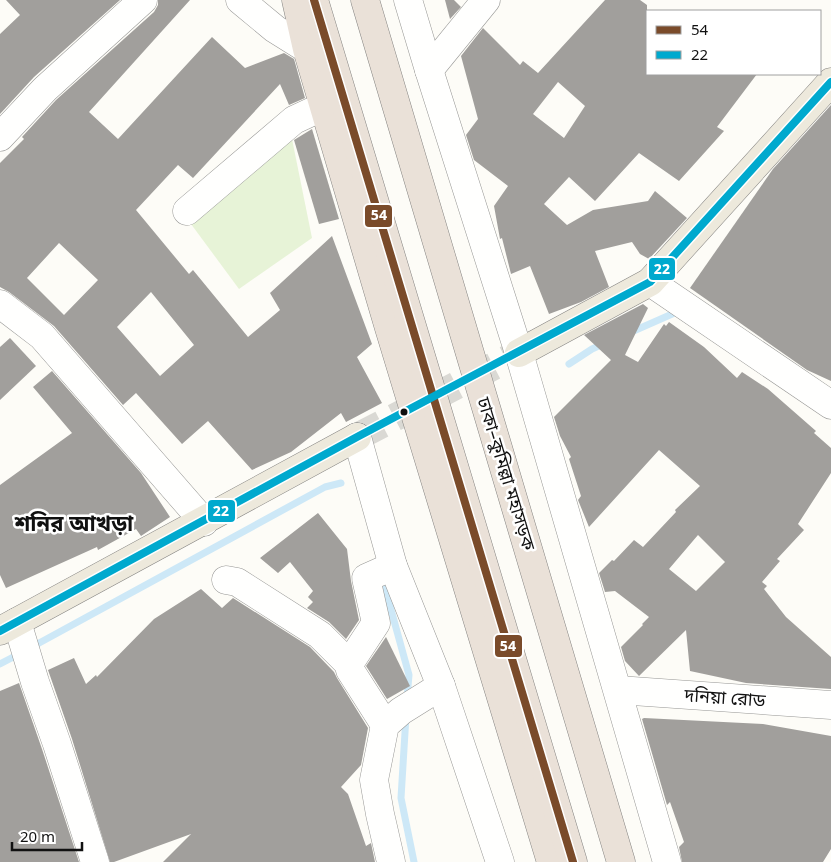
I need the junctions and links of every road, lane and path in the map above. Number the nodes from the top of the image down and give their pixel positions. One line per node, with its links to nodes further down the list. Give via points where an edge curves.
1 (143, 0): 12 (street, via 45,89)
2 (240, 0): 8 (street, via 275,29)
3 (296, 0): 8 (highway)
4 (314, 0): 32 (highway)
5 (365, 0): 33 (highway, ঢাকা–কুমিল্লা মহাসড়ক)
6 (408, 0): 9 (street)
7 (486, 0): 9 (street)
8 (307, 49): 11 (highway)
9 (429, 70): 16 (street)
10 (831, 82): 14 (main road)
11 (324, 106): 13 (street, via 294,120); 31 (highway)
12 (0, 137)
13 (187, 210)
14 (650, 282): 16 (main road); 17 (street)
15 (0, 304): 19 (street, via 42,336)
16 (520, 352): 25 (street)
17 (831, 405)
18 (358, 437): 19 (main road); 20 (street)
19 (204, 522): 22 (main road)
20 (393, 566): 23 (street, via 366,578 376,622); 24 (street)
21 (226, 580): 23 (street, via 237,582 320,635)
22 (13, 631): 28 (street, via 57,744)
23 (349, 664): 27 (street)
24 (441, 686): 27 (street, via 401,710); 30 (street)
25 (618, 690): 26 (street, দনিয়া রোড); 34 (street)
26 (831, 706)
27 (385, 726): 29 (street, via 374,780)
28 (95, 862)
29 (391, 862)
30 (500, 862)
31 (551, 862)
32 (572, 862)
33 (621, 862)
34 (667, 862)

